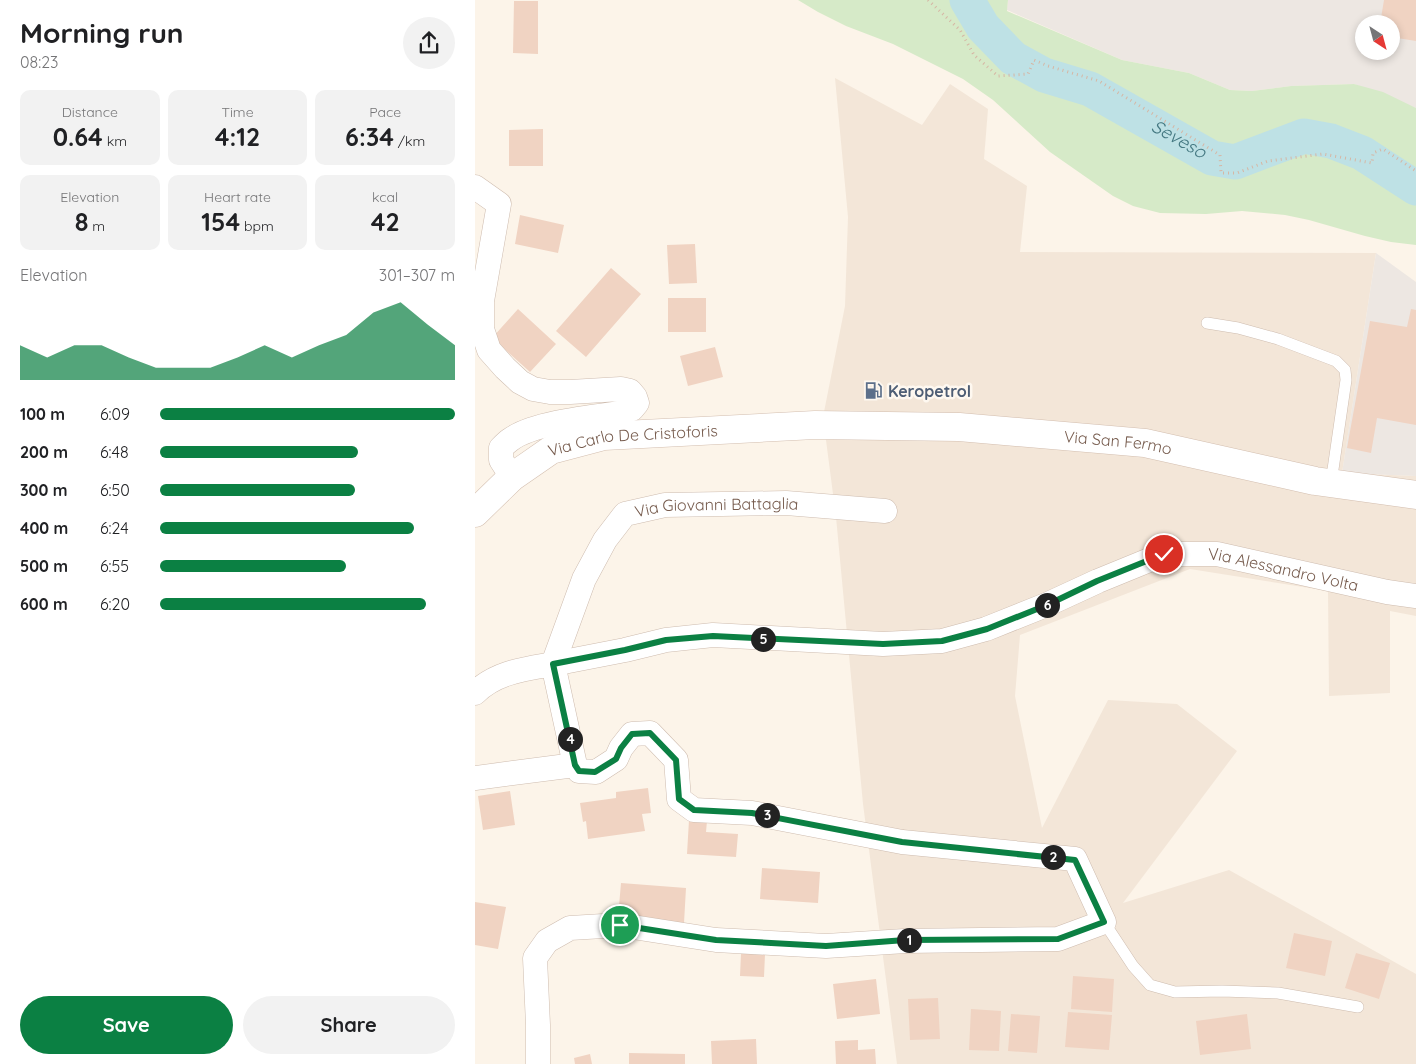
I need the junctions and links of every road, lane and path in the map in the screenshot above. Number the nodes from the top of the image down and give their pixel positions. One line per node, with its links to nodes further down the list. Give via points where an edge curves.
1 (928, 0): 2 (path, via 960,30 974,55 998,76 1028,74 1034,60 1099,81 1220,155 1221,173 1237,173 1268,161 1323,154 1372,163 1373,153 1383,149)
2 (1416, 171)
3 (475, 188): 5 (street, via 499,204)
4 (1207, 323): 8 (lane, via 1278,338 1336,361 1345,370)
5 (478, 326): 7 (street, via 489,350 520,382 533,389 570,392 621,389 630,391 637,403 621,413 546,426 523,432 509,440 501,448 501,460)
6 (815, 425): 7 (main road, Via Carlo De Cristoforis, via 604,436 551,450); 8 (main road, Via San Fermo, via 959,428 1145,443)
7 (512, 477): 11 (main road, Via Carlo De Cristoforis)
8 (1331, 483): 9 (main road, Via San Fermo)
9 (1416, 495)
10 (885, 511): 13 (street, Via Giovanni Battaglia, via 786,503 665,505 625,514 605,540 584,579)
11 (475, 513)
12 (1416, 596): 13 (street, Via Alessandro Volta, via 1217,554 1164,554 987,629 942,641 883,644 713,636 666,640)
13 (553, 664): 14 (street, Via Alessandro Volta, via 511,672 483,685); 15 (street)
14 (475, 693)
15 (575, 765): 16 (street); 17 (street, via 579,771 595,772 616,759 632,734 650,733 676,760 679,799 694,810 752,813 902,842 1075,860)
16 (475, 778)
17 (1104, 922): 18 (lane, via 1133,966 1150,984 1175,992 1278,993); 19 (street, via 1058,939 905,940 826,946 716,940 620,925 570,928 547,941 535,958)
18 (1358, 1006)
19 (538, 1064)

